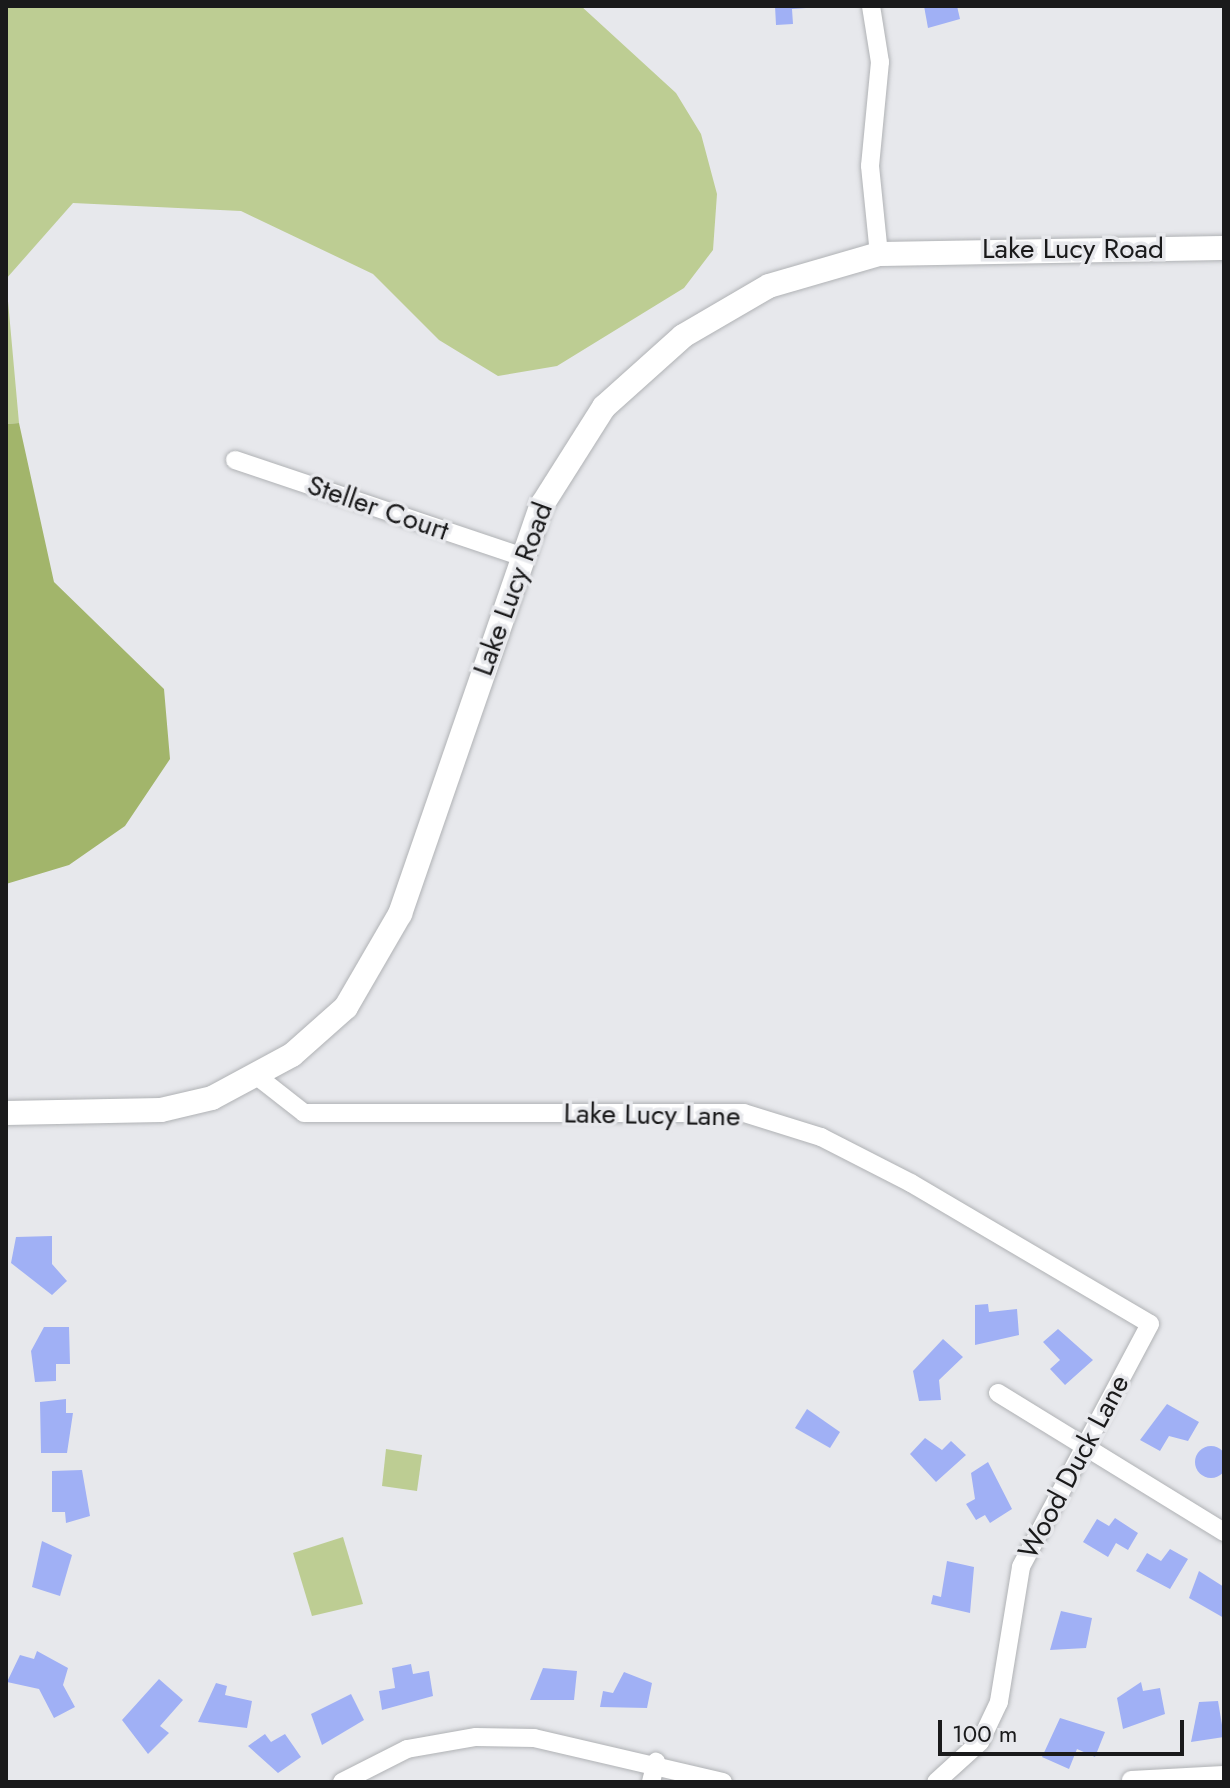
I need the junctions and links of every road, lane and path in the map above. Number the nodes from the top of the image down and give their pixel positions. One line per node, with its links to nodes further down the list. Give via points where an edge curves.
1 (871, 6): 3 (street, via 880,62 870,166)
2 (1224, 248): 3 (street, Lake Lucy Road)
3 (879, 254): 5 (street, Lake Lucy Road, via 769,286 652,361 604,407 569,456)
4 (235, 460): 5 (street, Steller Court)
5 (520, 556): 6 (street, Lake Lucy Road, via 387,945 346,1007)
6 (258, 1077): 7 (street, Lake Lucy Road, via 161,1110); 8 (street, Lake Lucy Lane, via 304,1113 744,1113 821,1137 898,1177)
7 (6, 1113)
8 (1150, 1324): 10 (street, Wood Duck Lane)
9 (998, 1393): 10 (street)
10 (1088, 1453): 11 (street); 18 (street, Wood Duck Lane, via 1021,1567 999,1702 980,1742)
11 (1224, 1532)
12 (656, 1762): 15 (street, via 534,1738 476,1737 407,1749); 16 (street); 17 (street)
13 (1224, 1775): 14 (street)
14 (1131, 1780)
15 (342, 1782)
16 (651, 1782)
17 (723, 1782)
18 (936, 1782)

